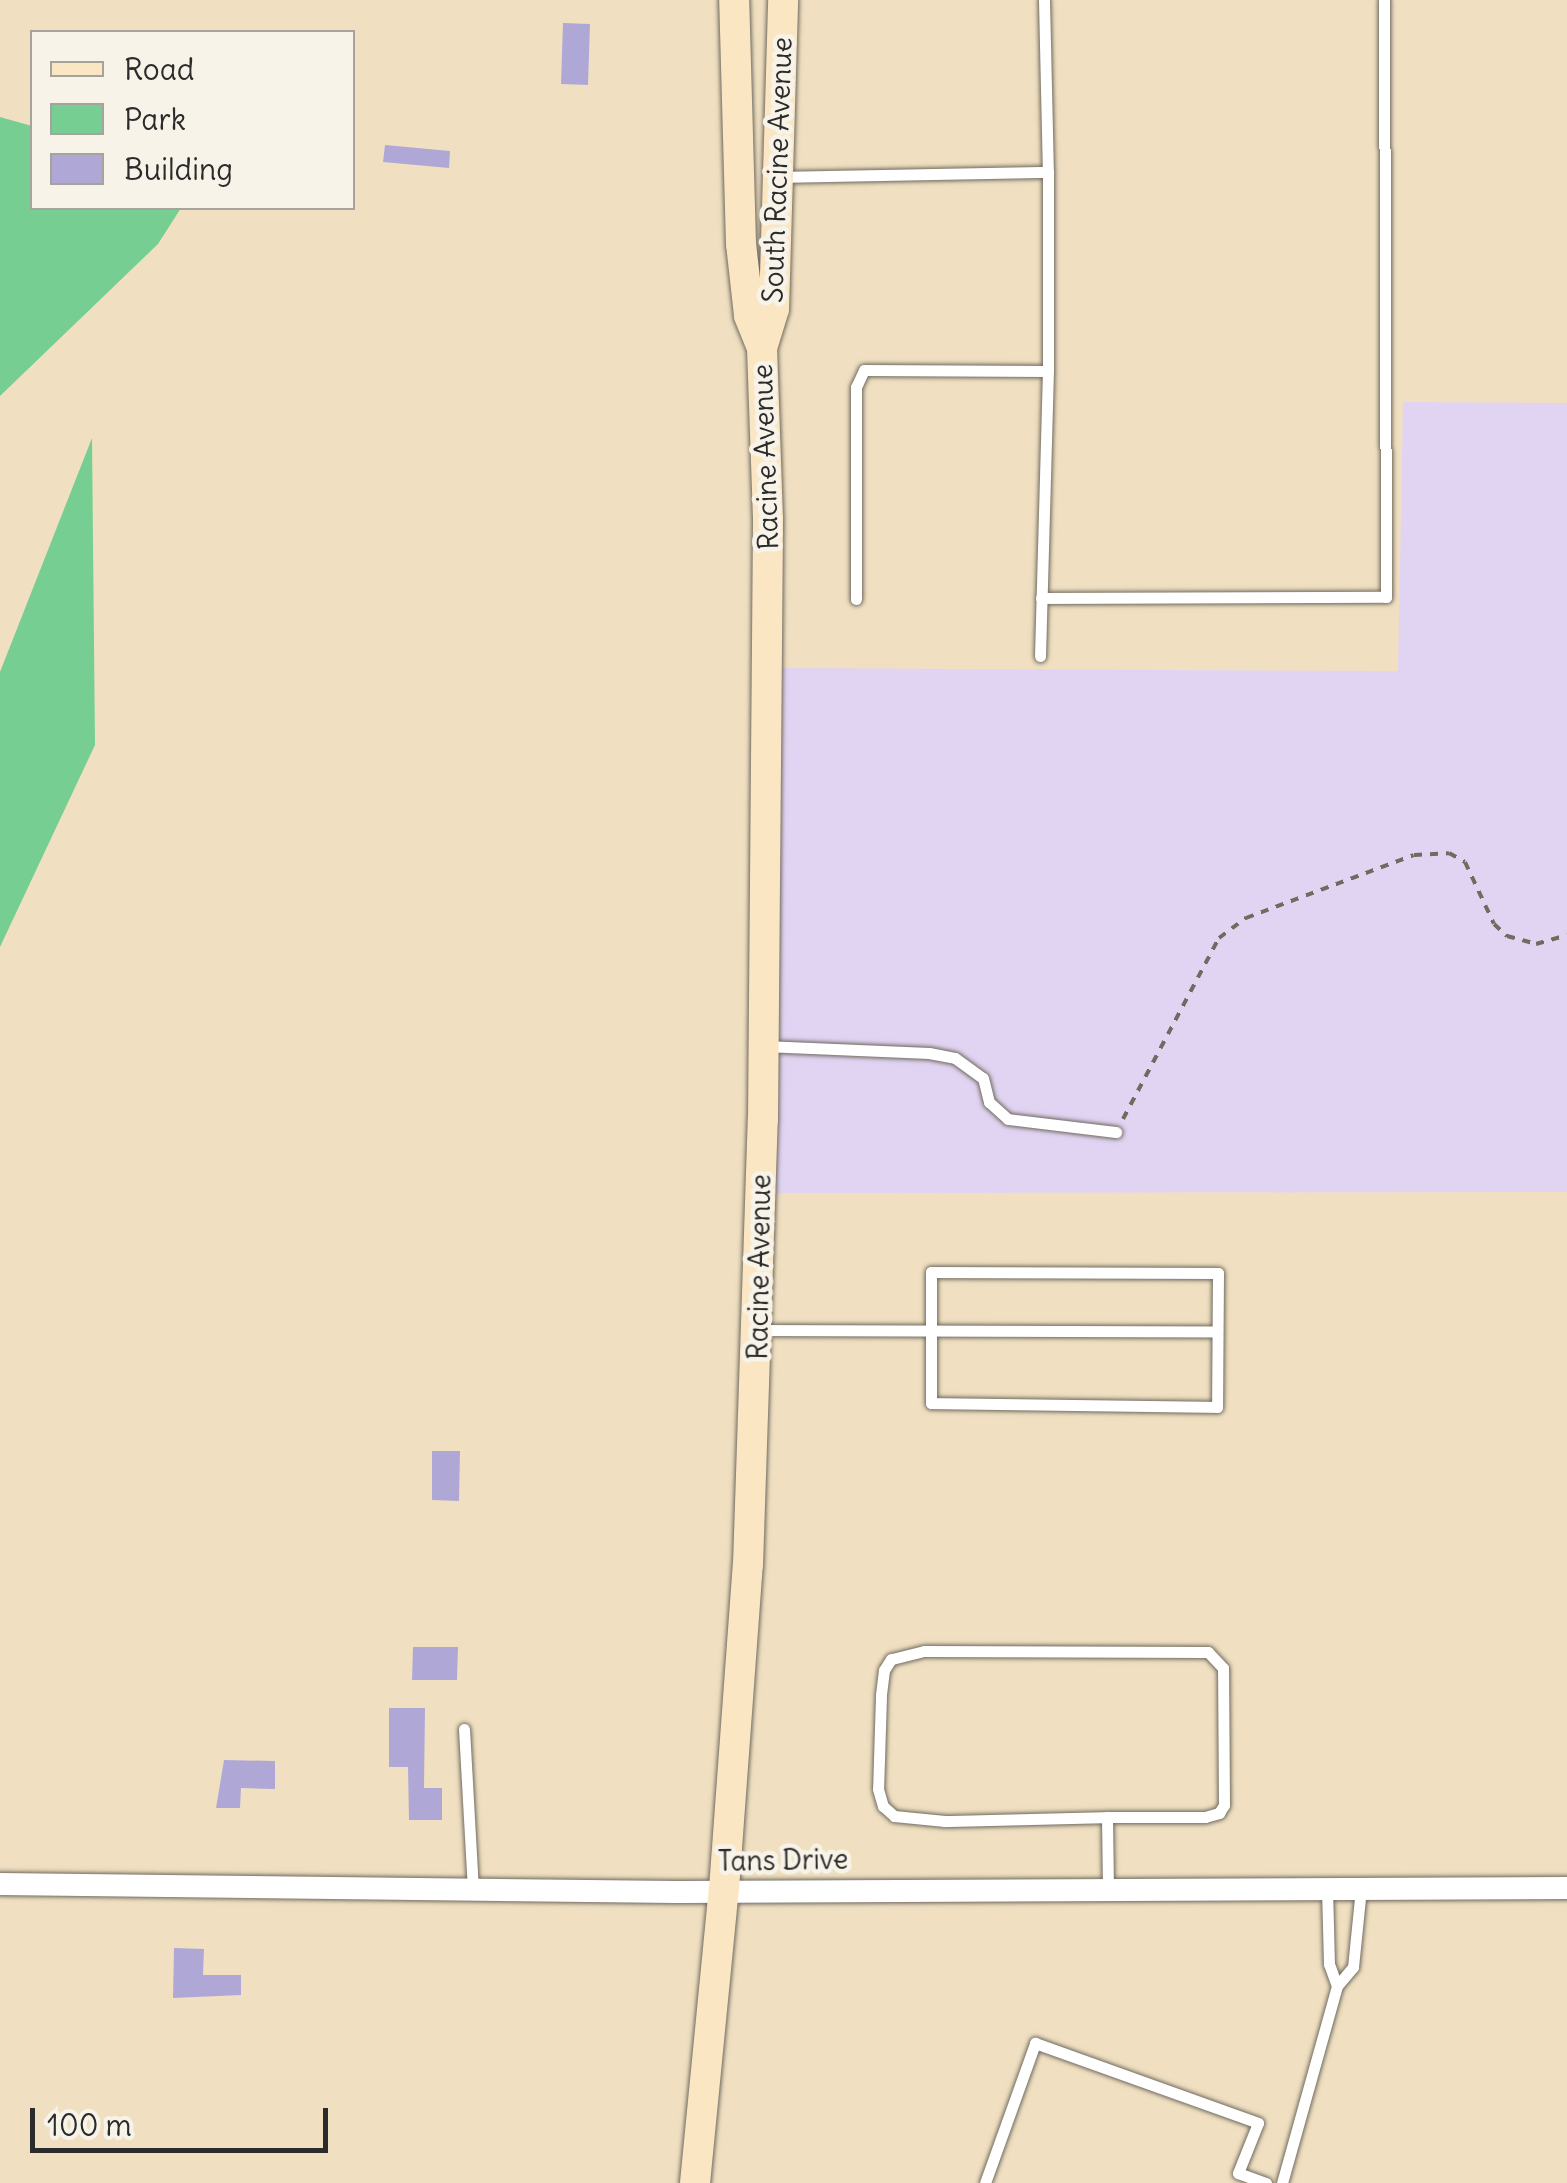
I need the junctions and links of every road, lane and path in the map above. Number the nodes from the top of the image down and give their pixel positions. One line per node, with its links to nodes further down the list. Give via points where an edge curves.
1 (734, 0): 7 (main road, South Racine Avenue, via 741,244 749,315)
2 (783, 0): 6 (main road, South Racine Avenue)
3 (1044, 0): 5 (lane)
4 (1384, 0): 9 (lane, via 1386,598)
5 (1048, 172): 6 (lane); 8 (lane)
6 (778, 177): 7 (main road, South Racine Avenue, via 774,309)
7 (762, 348): 13 (main road, Racine Avenue, via 770,697)
8 (1048, 371): 9 (lane); 10 (lane, via 864,370 856,387)
9 (1041, 598): 11 (lane)
10 (856, 599)
11 (1040, 656)
12 (1567, 934): 14 (path, via 1536,944 1507,936 1494,924 1465,862 1449,853 1414,855 1246,918 1218,938)
13 (764, 1046): 14 (lane, via 955,1058 983,1078 990,1102 1008,1118); 16 (main road, Racine Avenue)
14 (1116, 1132)
15 (932, 1329): 16 (lane); 17 (lane); 17 (lane, via 931,1272 1218,1273); 17 (lane, via 931,1403 1217,1407)
16 (758, 1330): 26 (main road, Racine Avenue)
17 (1217, 1332)
18 (464, 1729): 25 (lane)
19 (1107, 1816): 19 (lane, via 894,1816 878,1789 882,1684 891,1660 924,1650 1208,1652 1224,1668 1224,1805 1205,1817); 21 (lane)
20 (0, 1884): 25 (street, Tans Drive)
21 (1108, 1888): 22 (street, Tans Drive); 26 (street, Tans Drive)
22 (1326, 1888): 23 (street, Tans Drive); 27 (lane, via 1329,1964)
23 (1361, 1888): 24 (street, Tans Drive); 27 (lane, via 1353,1967)
24 (1567, 1888)
25 (473, 1890): 26 (street, Tans Drive)
26 (724, 1890): 28 (main road, Racine Avenue)
27 (1337, 1986): 31 (lane)
28 (694, 2183)
29 (984, 2183): 30 (lane, via 1034,2042 1258,2123 1238,2173)
30 (1266, 2183)
31 (1282, 2183)

